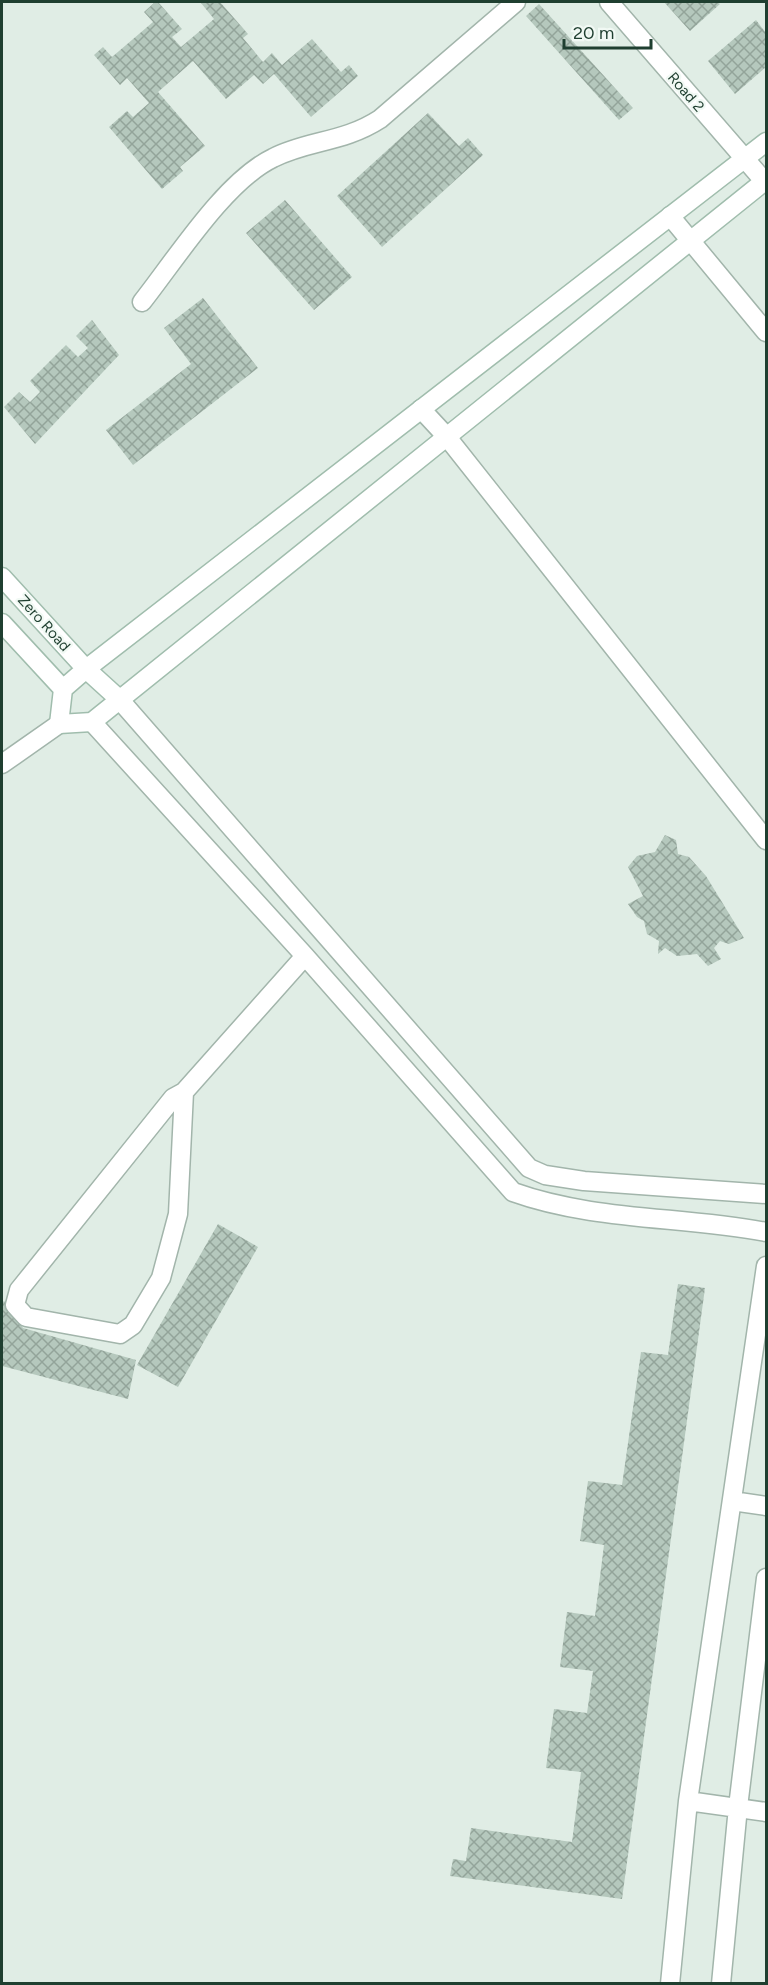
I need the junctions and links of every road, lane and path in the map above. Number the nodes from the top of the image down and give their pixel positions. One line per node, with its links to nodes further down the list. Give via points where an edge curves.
1 (516, 2): 8 (street, via 380,119 358,133 275,156 253,169 233,187)
2 (609, 2): 4 (street, Road 2)
3 (766, 142): 4 (street)
4 (743, 159): 5 (street, Road 2); 6 (street)
5 (766, 181): 7 (street)
6 (670, 216): 7 (street); 10 (street)
7 (690, 242): 9 (street); 11 (street)
8 (142, 302)
9 (766, 332)
10 (421, 409): 11 (street); 14 (street)
11 (447, 436): 16 (street); 20 (street)
12 (2, 577): 14 (street, Zero Road)
13 (2, 623): 15 (street, Zero Road)
14 (86, 669): 15 (street); 16 (street, Zero Road)
15 (63, 689): 18 (street)
16 (119, 699): 17 (street); 23 (street, Zero Road, via 529,1168 545,1175 584,1181)
17 (92, 722): 18 (street); 21 (street)
18 (59, 724): 19 (street)
19 (2, 764)
20 (766, 840)
21 (305, 956): 22 (street); 24 (street, via 513,1192 544,1203 613,1215)
22 (184, 1092): 22 (street, via 178,1214 161,1278 133,1325 120,1334 26,1317 15,1305 19,1290 173,1098)
23 (766, 1194)
24 (766, 1232)
25 (766, 1266): 26 (street)
26 (732, 1501): 27 (street); 29 (street)
27 (766, 1506)
28 (766, 1578): 30 (street)
29 (688, 1801): 30 (street); 32 (street)
30 (738, 1807): 31 (street); 33 (street)
31 (766, 1812)
32 (670, 1983)
33 (721, 1983)

